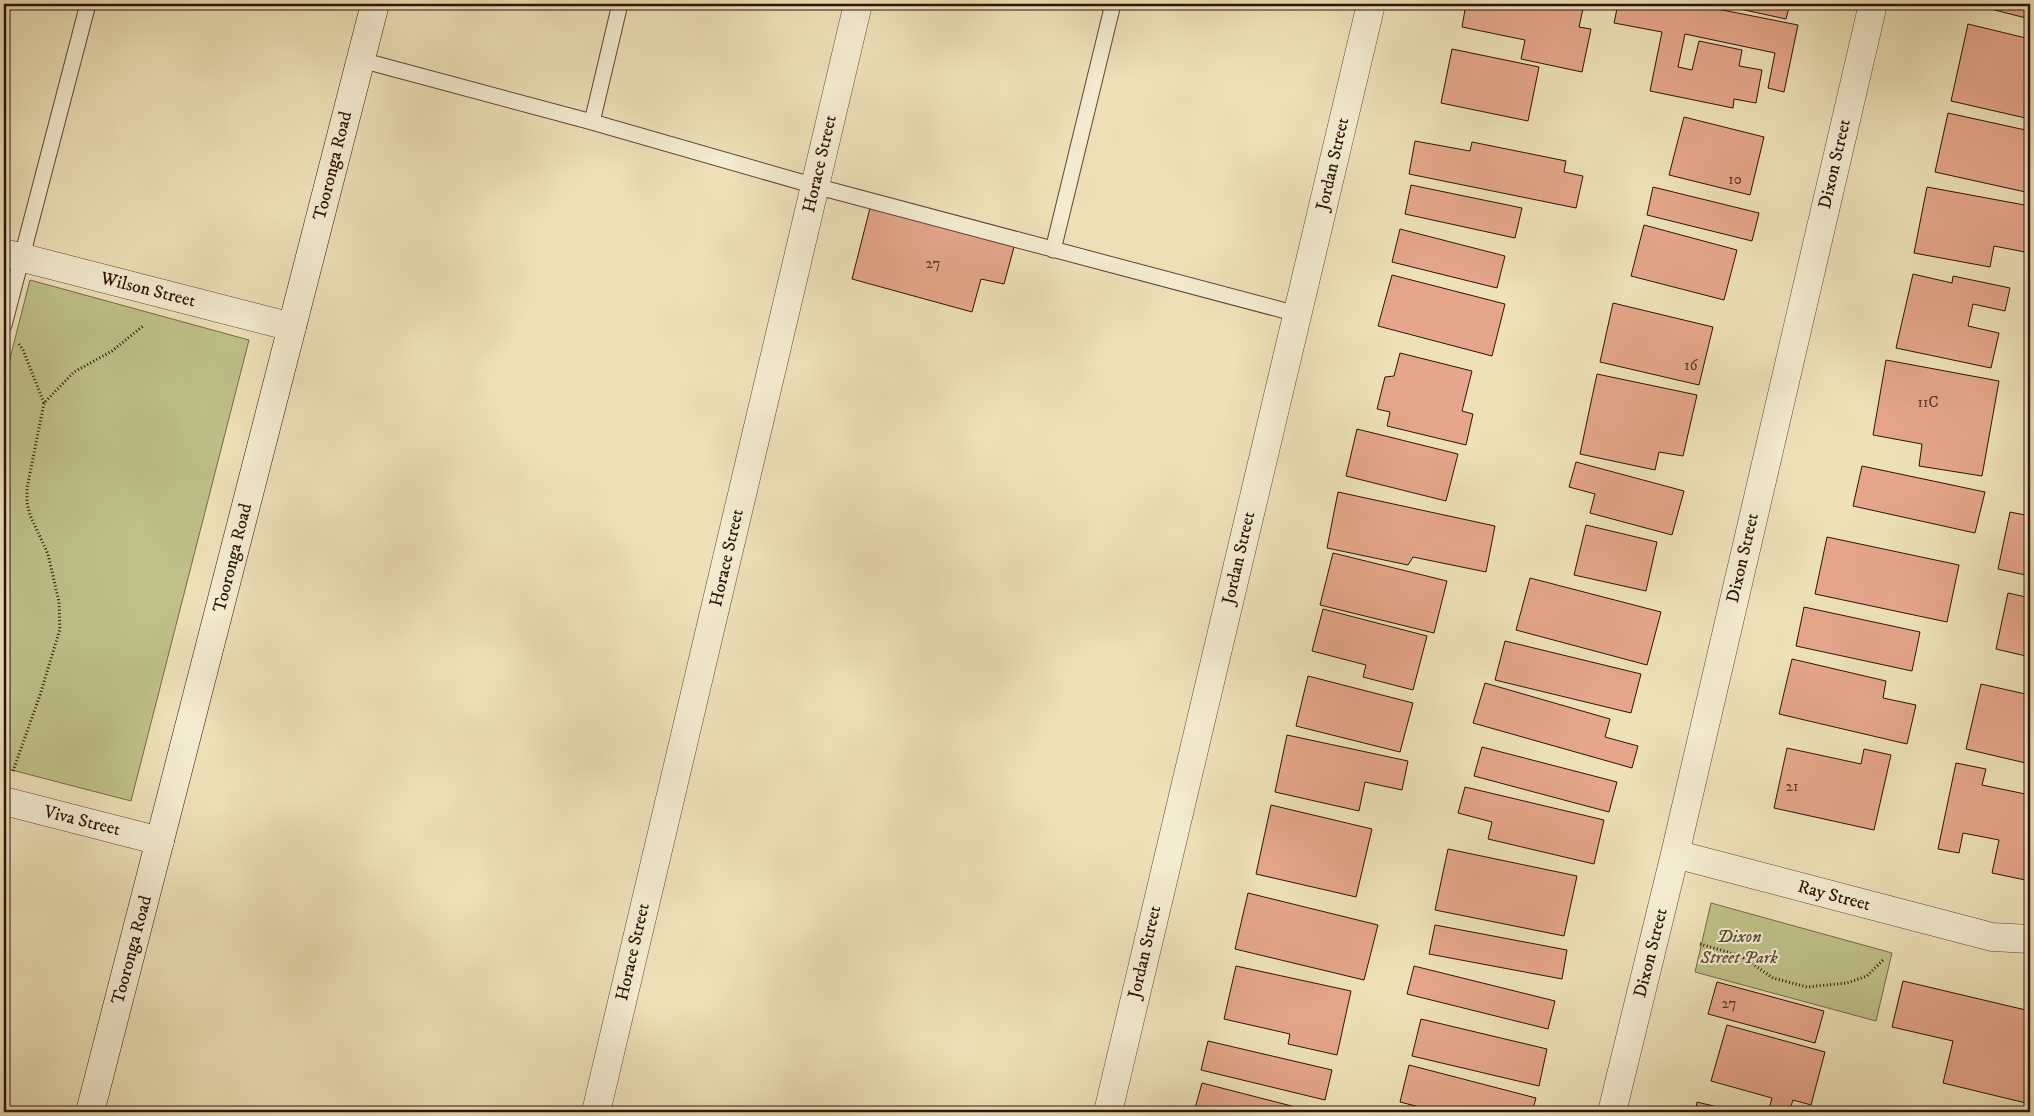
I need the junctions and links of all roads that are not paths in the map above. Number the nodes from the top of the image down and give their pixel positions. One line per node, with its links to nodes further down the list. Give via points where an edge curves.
1 (88, 4): 12 (lane)
2 (375, 4): 8 (street, Tooronga Road)
3 (620, 4): 9 (lane)
4 (858, 4): 10 (street, Horace Street)
5 (1113, 4): 11 (lane)
6 (1371, 4): 13 (street, Jordan Street)
7 (1873, 4): 18 (street, Dixon Street)
8 (361, 60): 9 (lane); 15 (street, Tooronga Road)
9 (592, 122): 10 (lane)
10 (815, 186): 11 (lane); 23 (street, Horace Street)
11 (1053, 250): 13 (lane)
12 (13, 255): 14 (lane); 15 (street, Wilson Street)
13 (1297, 314): 24 (street, Jordan Street)
14 (4, 324)
15 (292, 327): 17 (street, Tooronga Road)
16 (4, 801): 17 (street, Viva Street)
17 (160, 841): 22 (street, Tooronga Road)
18 (1675, 854): 19 (street, Ray Street); 25 (street, Dixon Street)
19 (1992, 937): 20 (street, Ray Street); 21 (street, Ray Street)
20 (2030, 939)
21 (2030, 960)
22 (90, 1112)
23 (596, 1112)
24 (1108, 1112)
25 (1612, 1112)

